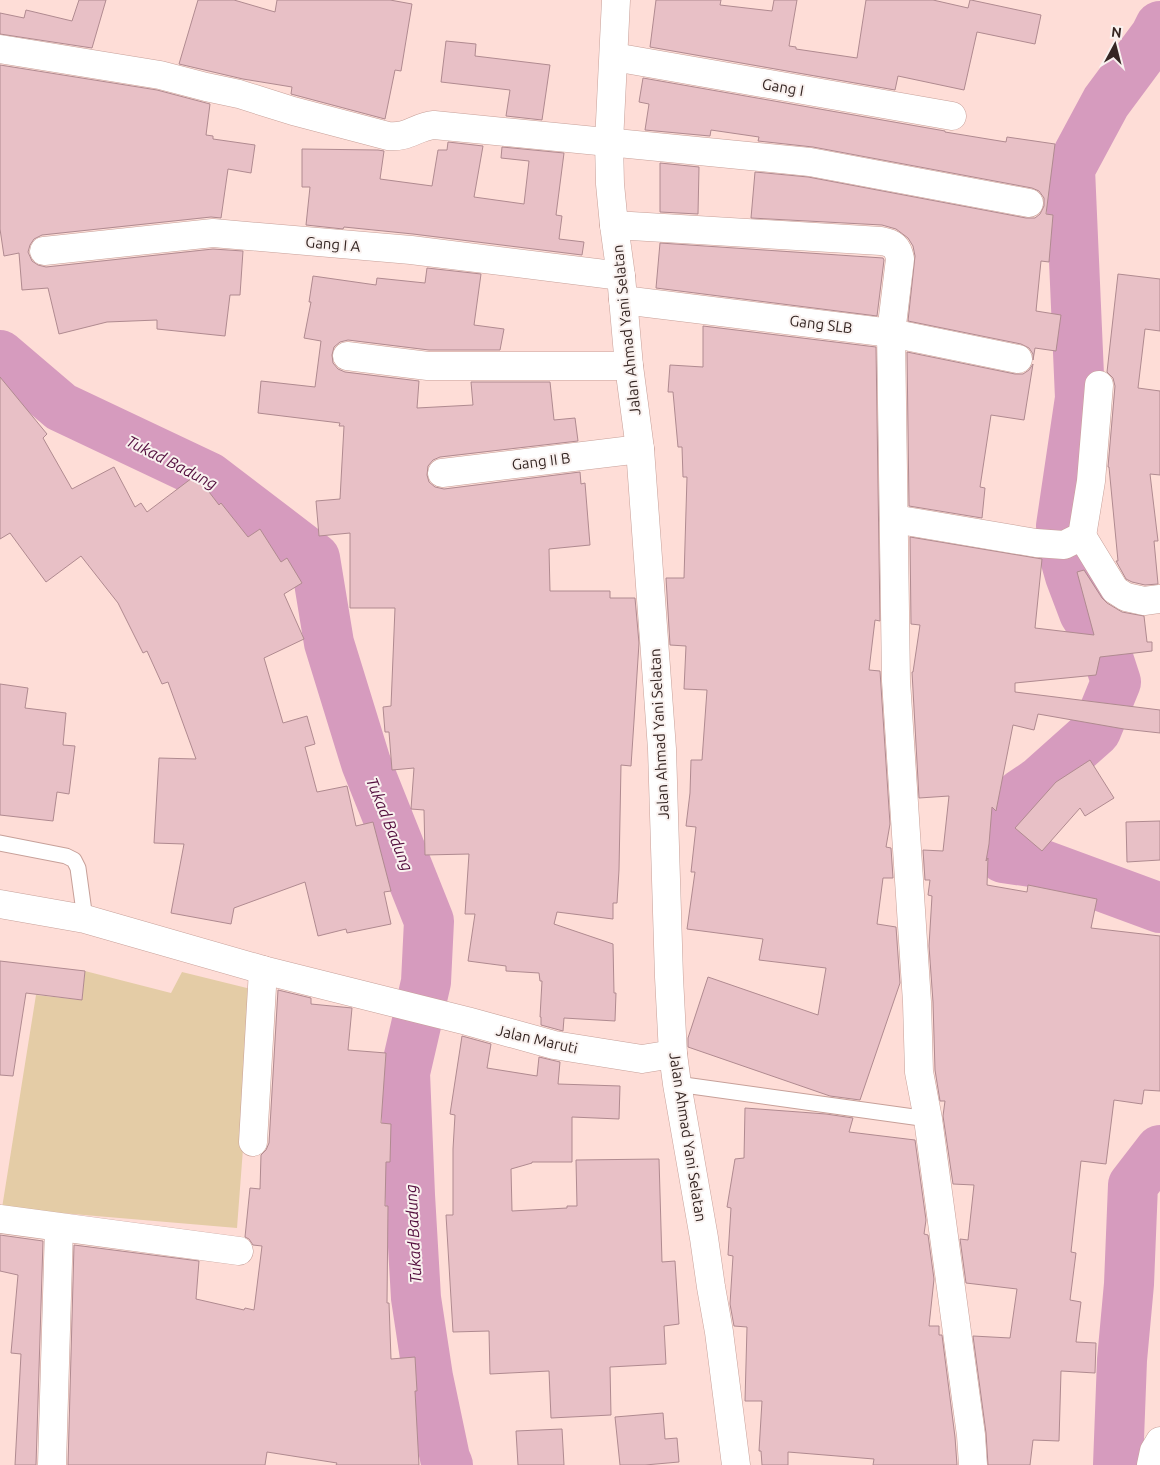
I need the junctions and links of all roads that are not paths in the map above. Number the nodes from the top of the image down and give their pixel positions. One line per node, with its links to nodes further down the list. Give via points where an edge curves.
1 (616, 0): 3 (street, Jalan Ahmad Yani Selatan)
2 (0, 49): 5 (street, via 160,75 388,136 408,135 434,125)
3 (614, 57): 4 (street, Gang I); 5 (street, Jalan Ahmad Yani Selatan)
4 (952, 116)
5 (609, 142): 6 (street, via 810,162); 7 (street, Jalan Ahmad Yani Selatan)
6 (1029, 202)
7 (614, 225): 9 (street, Jalan Ahmad Yani Selatan); 10 (street, via 888,242 898,251 900,259)
8 (44, 251): 9 (street, Gang I A, via 213,233 411,250)
9 (622, 288): 10 (street, Gang SLB); 13 (street, Jalan Ahmad Yani Selatan)
10 (891, 333): 12 (street, Gang SLB); 17 (street)
11 (348, 356): 13 (street, via 428,366)
12 (1018, 359)
13 (629, 366): 15 (street, Jalan Ahmad Yani Selatan)
14 (1099, 385): 18 (street, via 1091,481)
15 (640, 449): 16 (street, Gang II B); 24 (street, Jalan Ahmad Yani Selatan, via 662,749)
16 (442, 473)
17 (894, 519): 18 (street, via 1036,543 1064,545); 26 (street, via 896,681 919,1072)
18 (1082, 536): 19 (street, via 1115,590 1144,602)
19 (1160, 599)
20 (0, 842): 22 (lane, via 74,860)
21 (0, 904): 22 (street, Jalan Maruti)
22 (85, 919): 23 (street, Jalan Maruti)
23 (263, 970): 24 (street, Jalan Maruti, via 554,1045 642,1059); 27 (street)
24 (673, 1054): 25 (street, Jalan Ahmad Yani Selatan)
25 (676, 1084): 26 (lane); 33 (street, Jalan Ahmad Yani Selatan, via 719,1332)
26 (928, 1119): 34 (street)
27 (253, 1142)
28 (0, 1219): 29 (street)
29 (59, 1228): 30 (street); 32 (street)
30 (239, 1251)
31 (1160, 1441): 35 (street)
32 (52, 1465)
33 (736, 1465)
34 (973, 1465)
35 (1151, 1465)

